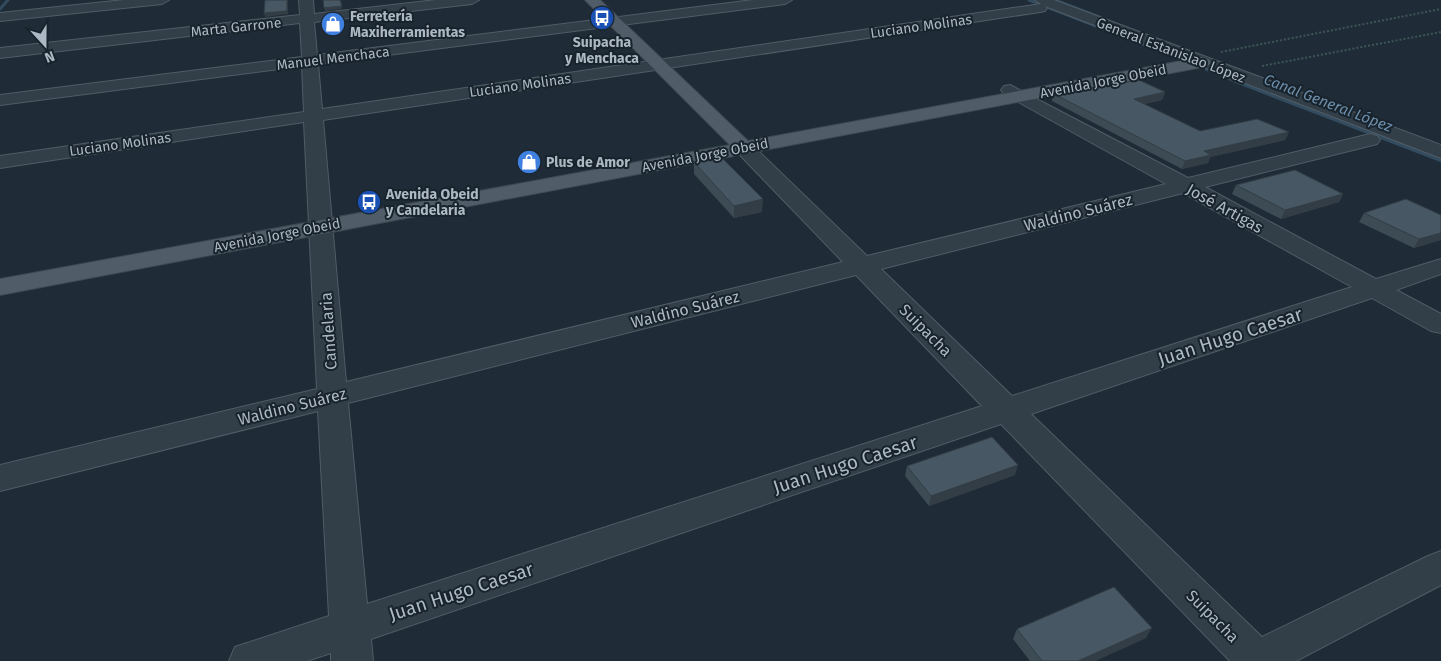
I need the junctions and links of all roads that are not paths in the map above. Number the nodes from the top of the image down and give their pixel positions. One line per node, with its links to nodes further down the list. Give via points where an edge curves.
1 (16, 0): 8 (street)
2 (162, 0): 8 (street)
3 (306, 0): 9 (street, Candelaria)
4 (472, 0): 9 (street, Marta Garrone)
5 (592, 0): 10 (main road, Suipacha)
6 (785, 0): 10 (street, Manuel Menchaca)
7 (1041, 4): 12 (street, General Estanislao López); 14 (street, Luciano Molinas)
8 (1, 17)
9 (308, 19): 11 (street, Marta Garrone); 13 (street, Candelaria)
10 (614, 22): 13 (street, Manuel Menchaca); 14 (main road, Suipacha)
11 (0, 53)
12 (1196, 60): 15 (main road, Avenida Jorge Obeid); 20 (street, General Estanislao López)
13 (311, 61): 16 (street, Manuel Menchaca); 17 (street, Candelaria)
14 (658, 65): 17 (street, Luciano Molinas); 19 (main road, Suipacha)
15 (1016, 93): 19 (main road, Avenida Jorge Obeid); 22 (street, José Artigas)
16 (0, 100)
17 (314, 116): 21 (street, Luciano Molinas); 23 (street, Candelaria)
18 (1370, 140): 22 (street, Waldino Suárez)
19 (740, 144): 23 (main road, Avenida Jorge Obeid); 24 (street, Suipacha)
20 (1441, 152)
21 (0, 162)
22 (1185, 186): 24 (street, Waldino Suárez); 28 (street, José Artigas)
23 (320, 222): 26 (main road, Avenida Jorge Obeid); 27 (main road, Avenida Jorge Obeid); 30 (street, Candelaria)
24 (862, 266): 30 (street, Waldino Suárez); 31 (street, Suipacha)
25 (1441, 266): 28 (street, Juan Hugo Caesar)
26 (0, 276)
27 (0, 287)
28 (1374, 289): 29 (street, José Artigas); 31 (street, Juan Hugo Caesar)
29 (1441, 325)
30 (333, 396): 32 (street, Waldino Suárez); 34 (street, Candelaria)
31 (1006, 410): 34 (street, Juan Hugo Caesar); 36 (street, Suipacha)
32 (0, 478)
33 (1441, 567): 36 (street)
34 (351, 644): 35 (street, Juan Hugo Caesar)
35 (250, 661)
36 (1257, 661)

